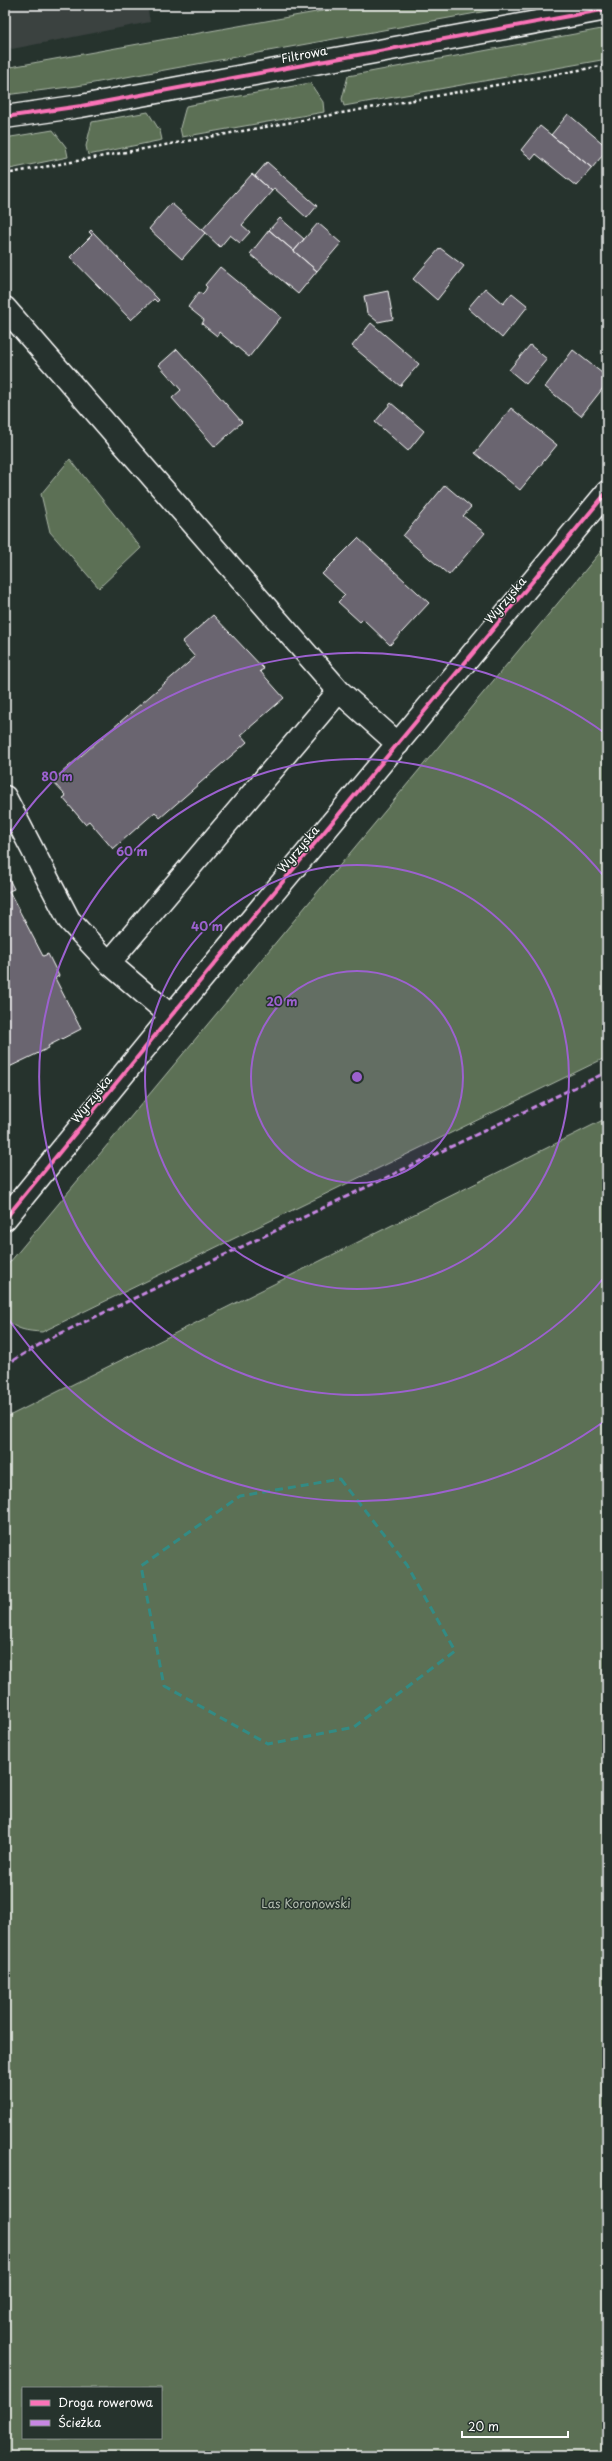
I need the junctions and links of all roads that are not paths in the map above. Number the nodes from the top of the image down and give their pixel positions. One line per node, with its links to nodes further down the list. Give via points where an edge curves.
1 (607, 9): 2 (street, Filtrowa, via 81,106)
2 (5, 117)
3 (5, 308): 5 (street)
4 (607, 492): 6 (street, Wyrzyska)
5 (339, 691): 6 (street); 8 (street)
6 (398, 744): 9 (street, Wyrzyska)
7 (5, 797): 8 (street, via 69,920)
8 (109, 963): 9 (street)
9 (171, 1016): 10 (street, Wyrzyska)
10 (5, 1219)

